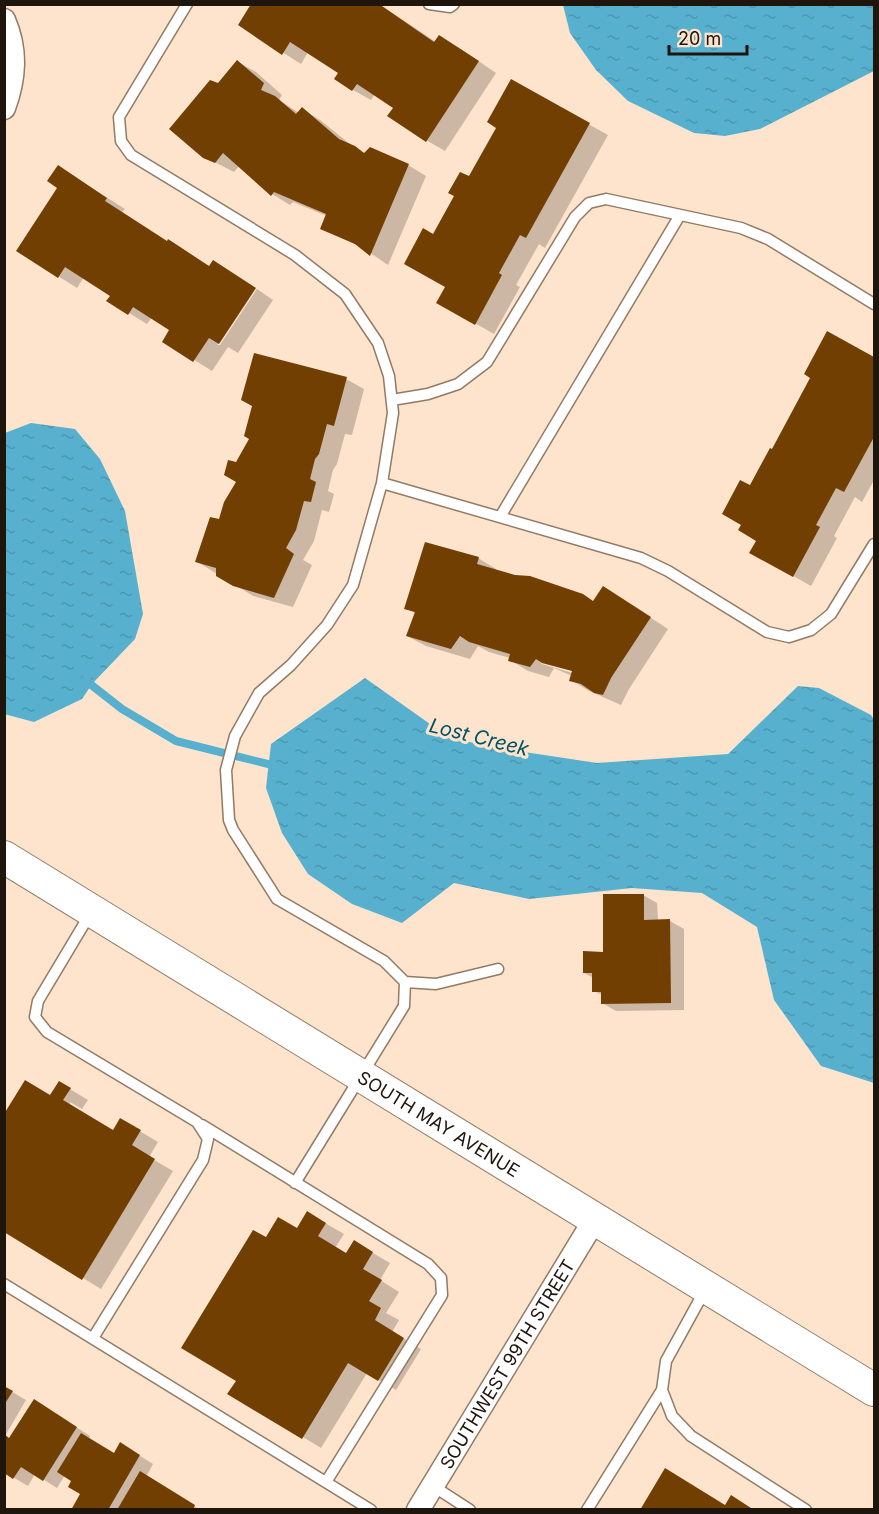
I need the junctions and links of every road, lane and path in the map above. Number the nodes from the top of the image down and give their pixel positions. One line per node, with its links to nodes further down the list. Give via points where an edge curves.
1 (187, 4): 8 (lane, via 119,117 121,141 131,155 295,255 345,294 378,344)
2 (429, 4): 3 (lane)
3 (453, 4)
4 (4, 20): 5 (street, via 14,64)
5 (4, 108)
6 (680, 215): 7 (lane, via 741,228 768,239); 8 (lane, via 606,199 589,203 575,217 487,362 458,384); 10 (lane)
7 (874, 304)
8 (392, 400): 9 (lane)
9 (382, 483): 10 (lane); 15 (lane, via 353,585 327,625 259,693 235,736 226,770 229,820 277,899 384,961)
10 (500, 517): 11 (lane, via 641,558 767,632 789,637 811,630 831,614)
11 (874, 544)
12 (4, 857): 13 (main road, SOUTH MAY AVENUE)
13 (93, 911): 16 (main road, SOUTH MAY AVENUE); 17 (lane, via 38,1001 35,1017 47,1032)
14 (498, 969): 15 (lane, via 436,984)
15 (405, 982): 16 (lane, via 404,1006)
16 (361, 1075): 18 (lane); 19 (main road, SOUTH MAY AVENUE)
17 (197, 1122): 18 (lane); 22 (lane, via 208,1138 204,1160)
18 (295, 1183): 25 (lane, via 428,1264 441,1278 442,1295)
19 (595, 1219): 21 (main road, SOUTH MAY AVENUE); 26 (street, SOUTHWEST 99TH STREET)
20 (4, 1284): 22 (lane)
21 (707, 1287): 23 (lane, via 666,1361); 24 (main road, SOUTH MAY AVENUE)
22 (93, 1338): 25 (lane)
23 (662, 1390): 30 (lane); 31 (lane, via 672,1416 691,1436)
24 (874, 1390)
25 (326, 1482): 27 (lane)
26 (433, 1486): 28 (street, SOUTHWEST 99TH STREET); 29 (lane)
27 (371, 1509)
28 (418, 1509)
29 (470, 1509)
30 (587, 1509)
31 (806, 1509)

